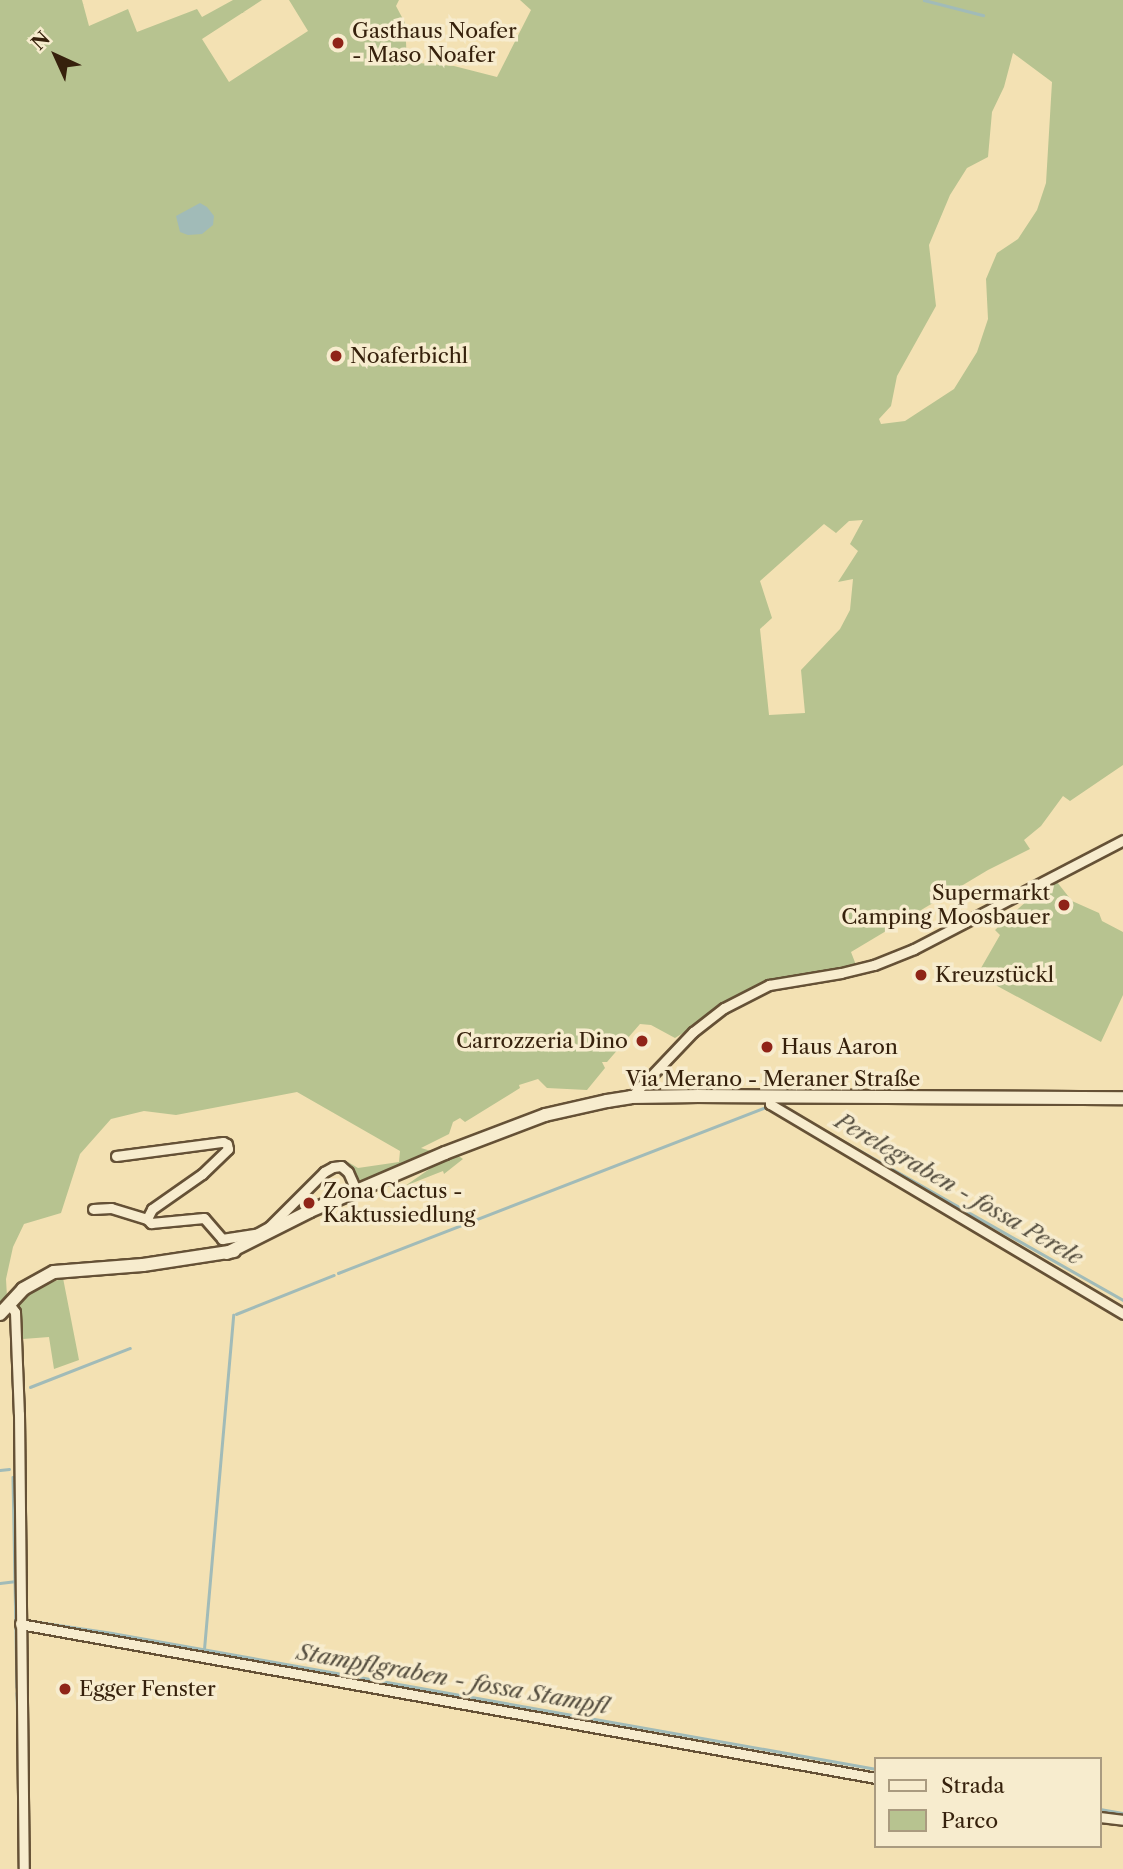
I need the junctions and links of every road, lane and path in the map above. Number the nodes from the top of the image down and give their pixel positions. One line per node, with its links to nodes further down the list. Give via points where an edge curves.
1 (1123, 840): 3 (street, via 914,949 874,965 769,985 723,1008 693,1032)
2 (770, 1096): 3 (main road, Via Merano - Meraner Straße); 4 (main road, Via Merano - Meraner Straße); 10 (street, via 769,1104)
3 (631, 1097): 6 (main road, Via Merano - Meraner Straße, via 545,1115)
4 (1123, 1098)
5 (116, 1156): 8 (street, via 227,1144 228,1149 202,1174 152,1209)
6 (357, 1192): 8 (street, via 348,1172 333,1167 269,1227 229,1240 218,1236 204,1218 151,1223); 9 (main road, Via Merano - Meraner Straße, via 228,1253 54,1272 37,1279)
7 (93, 1209): 8 (street, via 111,1208)
8 (147, 1219)
9 (4, 1309): 11 (street, via 15,1312)
10 (1123, 1314)
11 (20, 1624): 12 (street); 15 (street)
12 (874, 1778)
13 (1102, 1817): 14 (street)
14 (1123, 1821)
15 (24, 1869)

